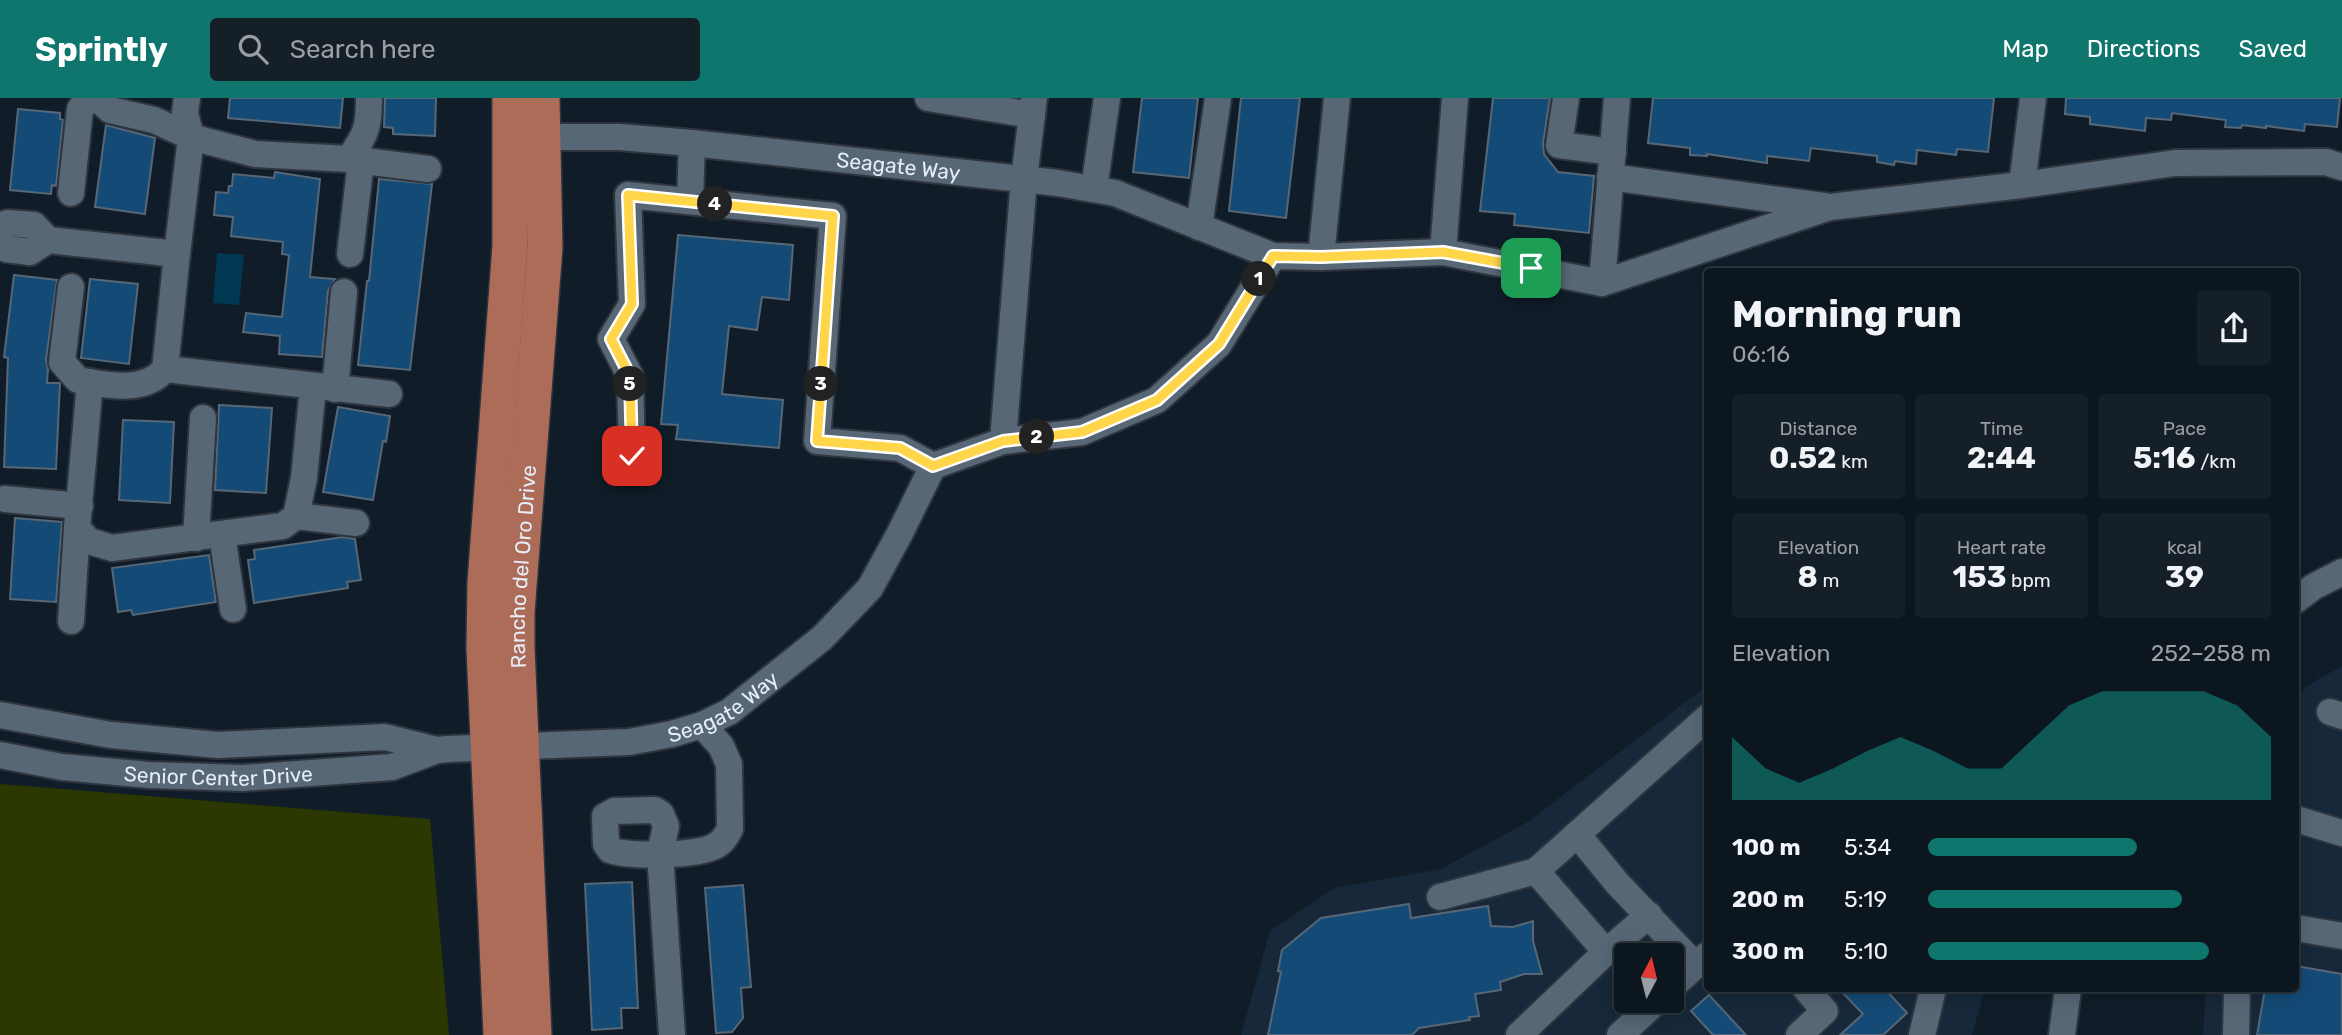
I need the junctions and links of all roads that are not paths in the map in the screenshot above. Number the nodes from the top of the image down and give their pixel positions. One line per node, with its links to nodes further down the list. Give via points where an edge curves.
1 (90, 98): 26 (street, via 80,109)
2 (97, 98): 16 (street, via 110,110 154,120)
3 (187, 98): 16 (street, via 185,113)
4 (369, 98): 19 (street, via 369,123)
5 (510, 98): 17 (main road, Rancho del Oro Drive)
6 (542, 98): 17 (main road, Rancho del Oro Drive)
7 (928, 98): 15 (street)
8 (1107, 98): 25 (street)
9 (1218, 98): 29 (street)
10 (1337, 98): 37 (street)
11 (1455, 98): 33 (street)
12 (1566, 98): 20 (street, via 1559,145)
13 (1617, 98): 20 (street)
14 (2033, 98): 24 (street)
15 (1033, 106): 23 (street)
16 (191, 137): 19 (street, via 255,153); 34 (street)
17 (528, 137): 18 (street, Seagate Way); 61 (main road, Rancho del Oro Drive, via 510,246 485,583 484,648)
18 (692, 143): 23 (street, Seagate Way); 27 (street)
19 (355, 160): 22 (street); 35 (street)
20 (1612, 165): 28 (street); 38 (street)
21 (2342, 167): 24 (street, via 2326,162 2175,163)
22 (428, 169)
23 (1024, 179): 25 (street, Seagate Way); 46 (street)
24 (2022, 185): 28 (street)
25 (1094, 189): 29 (street, Seagate Way)
26 (71, 193)
27 (690, 201): 47 (street, via 628,195 632,304 611,339 630,376); 48 (street, via 833,216 817,441 900,448)
28 (1830, 207): 38 (street)
29 (1199, 227): 36 (street, Seagate Way)
30 (0, 228): 31 (street, via 7,223 34,225)
31 (48, 240): 32 (street, via 30,252 6,249); 34 (street)
32 (0, 243)
33 (1443, 252): 37 (street); 38 (street)
34 (177, 254): 41 (street)
35 (350, 254)
36 (1273, 256): 37 (street); 46 (street, via 1219,344 1157,400 1082,432)
37 (1321, 257)
38 (1602, 283)
39 (71, 287): 42 (street, via 62,362 78,380)
40 (344, 292): 43 (street)
41 (165, 369): 42 (street, via 157,379 134,387); 43 (street)
42 (90, 382): 51 (street)
43 (324, 388): 44 (street); 50 (street)
44 (389, 394)
45 (203, 418): 53 (street)
46 (1003, 441): 48 (street)
47 (632, 456)
48 (933, 466): 60 (street, Seagate Way, via 870,589 822,638 729,712)
49 (5, 499): 51 (street)
50 (296, 516): 52 (street); 53 (street, via 283,526)
51 (78, 517): 53 (street, via 89,541 112,548); 57 (street)
52 (356, 523)
53 (209, 536): 56 (street)
54 (2342, 572): 55 (street)
55 (2299, 598)
56 (233, 609)
57 (72, 621)
58 (0, 715): 62 (street, Senior Center Drive, via 111,735 218,745 385,737)
59 (1704, 722): 65 (street)
60 (702, 724): 61 (street, Seagate Way, via 629,741); 82 (street, via 729,764 730,829 714,847 660,853)
61 (504, 748): 62 (street, Senior Center Drive); 80 (main road, Rancho del Oro Drive); 81 (main road, Rancho del Oro Drive)
62 (437, 750): 63 (street, Senior Center Drive, via 392,766 243,778 124,773)
63 (0, 755)
64 (2299, 820): 66 (street)
65 (1577, 834): 67 (street); 69 (street)
66 (2342, 834)
67 (1536, 870): 68 (street); 72 (street)
68 (1440, 897)
69 (1649, 915): 72 (street); 73 (street)
70 (2299, 929): 71 (street)
71 (2342, 936)
72 (1606, 953): 83 (street)
73 (1702, 960): 74 (street)
74 (1684, 976)
75 (1809, 992): 85 (street, via 1825,1011)
76 (1932, 992): 86 (street)
77 (2068, 992): 87 (street)
78 (2237, 992): 88 (street)
79 (1644, 1013): 84 (street)
80 (501, 1035)
81 (534, 1035)
82 (672, 1035)
83 (1519, 1035)
84 (1620, 1035)
85 (1799, 1035)
86 (1922, 1035)
87 (2062, 1035)
88 (2236, 1035)

